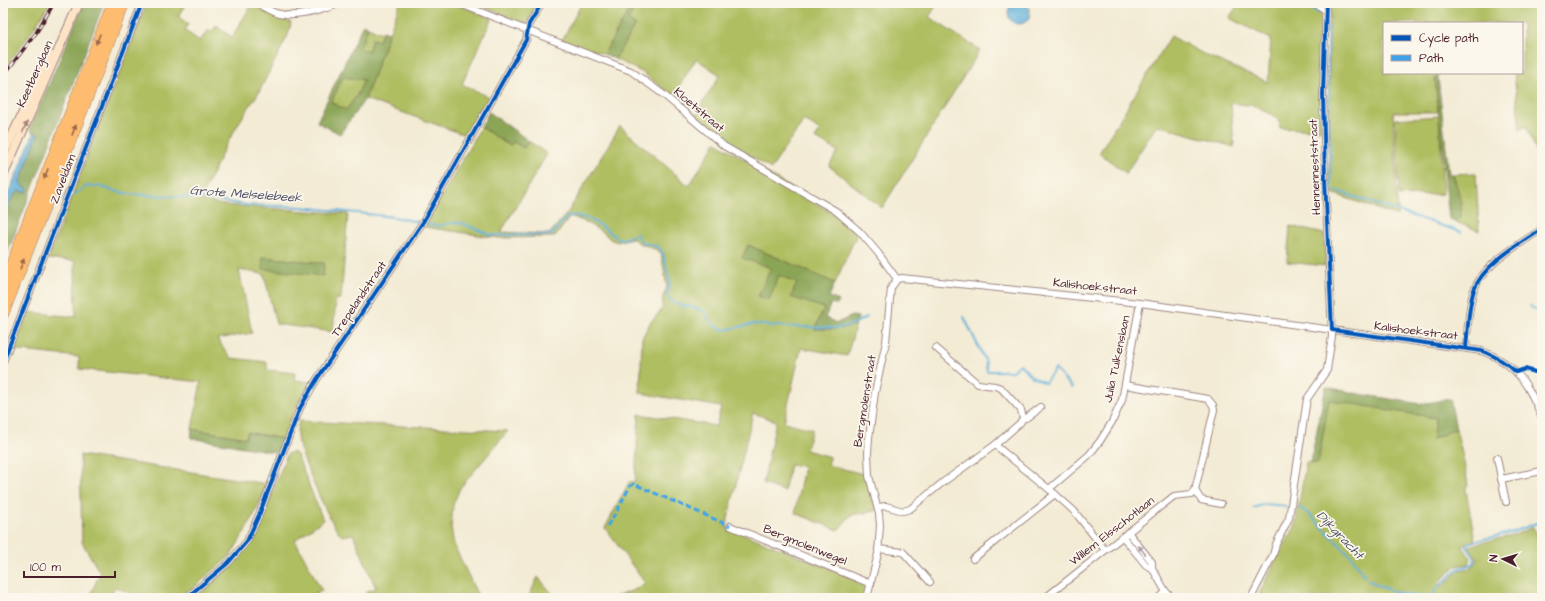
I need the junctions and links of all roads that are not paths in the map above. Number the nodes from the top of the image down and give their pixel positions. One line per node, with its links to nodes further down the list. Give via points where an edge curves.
1 (73, 3): 13 (main road, Keetberglaan)
2 (79, 3): 14 (main road, Keetberglaan, one-way to 2)
3 (113, 3): 17 (highway, one-way to 17)
4 (124, 3): 19 (highway, one-way to 4)
5 (142, 3): 23 (street, Zaveldam)
6 (256, 3): 7 (street, via 272,12 285,15 306,13)
7 (344, 3)
8 (458, 3): 12 (street, Kloetstraat)
9 (542, 3): 12 (street, Trepelandstraat)
10 (1314, 3): 11 (street)
11 (1325, 6): 20 (street, Hennenneststraat, via 1324,179)
12 (528, 30): 16 (street, Kloetstraat, via 632,71 724,146 836,211 850,222 878,253); 48 (street, Trepelandstraat, via 526,40 423,222 300,408 247,541 228,564)
13 (3, 155)
14 (3, 176)
15 (1542, 229): 22 (street, via 1482,274 1474,289)
16 (897, 279): 18 (street, Kalishoekstraat); 37 (street, Bergmolenstraat, via 891,288 887,332 875,392 868,453 869,476)
17 (3, 286)
18 (1140, 303): 20 (street, Kalishoekstraat); 24 (street, Julia Tulkenslaan)
19 (3, 314)
20 (1332, 330): 22 (street, Kalishoekstraat); 53 (street, Hennenneststraat, via 1326,370 1307,399 1289,518)
21 (936, 348): 26 (street, via 978,384 1001,388 1021,410)
22 (1466, 348): 27 (street, Kalishoekstraat, via 1488,353 1508,364 1524,380)
23 (3, 362)
24 (1125, 385): 32 (street, Julia Tulkenslaan, via 1122,400 1100,441 1089,455); 33 (street, via 1208,399 1212,404 1214,410)
25 (1041, 407): 26 (street)
26 (1023, 418): 28 (street)
27 (1542, 418)
28 (995, 445): 32 (street); 37 (street, via 910,509 903,511 886,506)
29 (1497, 458): 31 (street)
30 (1542, 471): 31 (street)
31 (1501, 479): 35 (street)
32 (1049, 489): 34 (street)
33 (1195, 490): 36 (street, via 1201,500); 39 (street, Willem Elsschotlaan, via 1192,494 1174,496)
34 (1056, 494): 42 (street, via 1074,511); 43 (street)
35 (1506, 502)
36 (1221, 504)
37 (878, 507): 41 (street, Bergmolenstraat)
38 (730, 526): 46 (street, Bergmolenwegel)
39 (1128, 532): 40 (street, Willem Elsschotlaan); 44 (street, one-way to 39, via 1152,562)
40 (1123, 537): 42 (street, Willem Elsschotlaan); 44 (street, via 1146,565)
41 (878, 549): 45 (street, via 903,552); 46 (street, Bergmolenstraat)
42 (1105, 550): 50 (street, Willem Elsschotlaan)
43 (973, 559)
44 (1152, 568): 47 (street)
45 (930, 582)
46 (871, 584): 49 (street, Bergmolenstraat)
47 (1166, 592): 51 (street); 52 (street)
48 (186, 598)
49 (867, 598)
50 (1045, 598)
51 (1159, 598)
52 (1173, 598)
53 (1251, 598)

